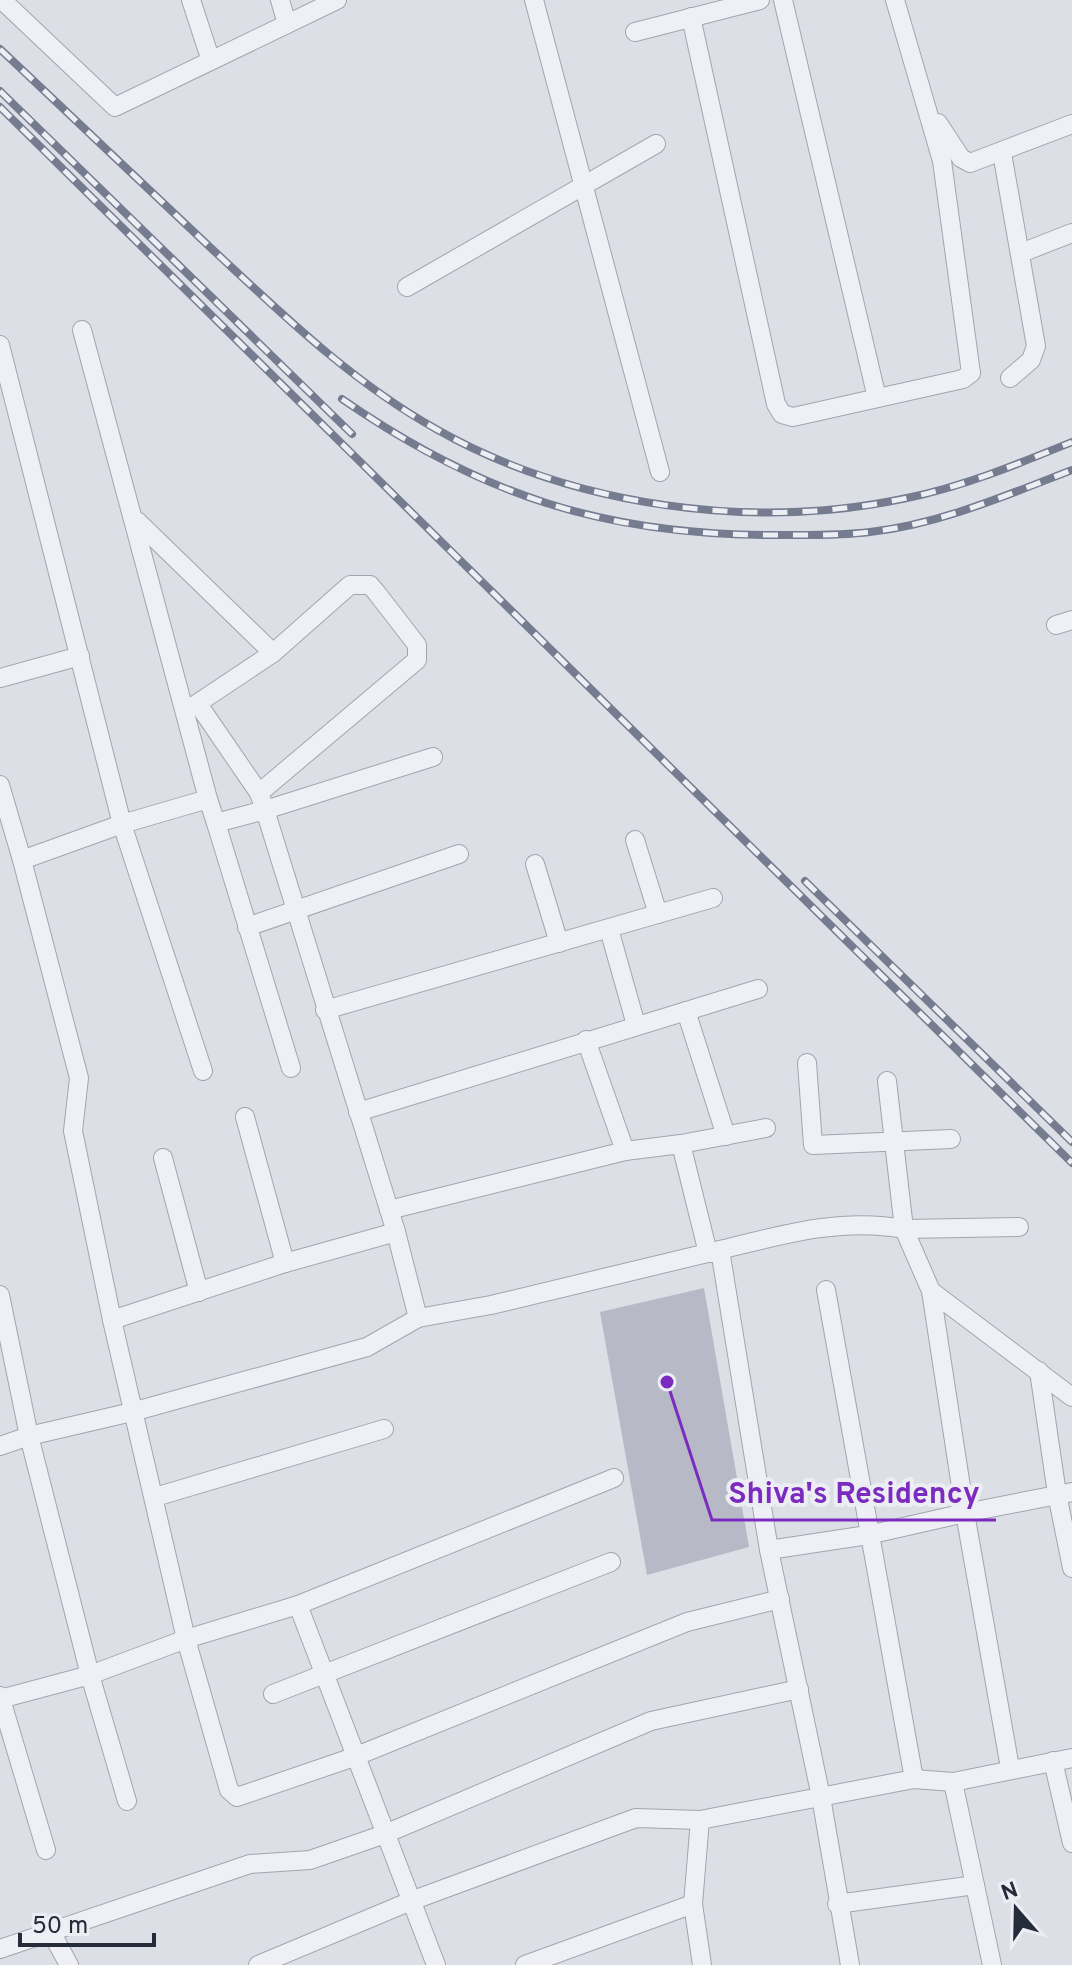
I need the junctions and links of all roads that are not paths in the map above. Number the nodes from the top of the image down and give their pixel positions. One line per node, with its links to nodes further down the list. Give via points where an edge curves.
1 (2, 0): 12 (street, via 115,107)
2 (191, 0): 12 (street)
3 (280, 0): 10 (street)
4 (337, 0): 10 (street)
5 (534, 0): 17 (street)
6 (760, 0): 9 (street)
7 (783, 0): 24 (street)
8 (895, 0): 13 (street)
9 (691, 17): 11 (street); 24 (street, via 776,404 782,414 793,417)
10 (287, 24): 12 (street)
11 (635, 32)
12 (210, 58)
13 (929, 110): 16 (street, via 965,162); 24 (street, via 942,161 971,373)
14 (1072, 124): 16 (street)
15 (656, 144): 17 (street)
16 (1002, 153): 19 (street)
17 (584, 186): 20 (street); 25 (street)
18 (1072, 233): 19 (street)
19 (1021, 253): 23 (street, via 1036,346 1031,360)
20 (407, 287)
21 (82, 330): 26 (street)
22 (0, 345): 28 (street)
23 (1010, 378)
24 (877, 398)
25 (660, 472)
26 (135, 519): 27 (street); 30 (street)
27 (273, 653): 30 (street); 34 (street, via 350,585 360,583 376,592 419,653)
28 (80, 656): 29 (street); 36 (street)
29 (0, 678)
30 (192, 707): 33 (street); 34 (street)
31 (433, 757): 34 (street)
32 (0, 785): 39 (street)
33 (208, 799): 35 (street); 36 (street)
34 (262, 801): 35 (street); 42 (street)
35 (216, 823): 44 (street)
36 (122, 824): 39 (street); 54 (street)
37 (635, 840): 43 (street)
38 (459, 854): 42 (street)
39 (22, 860): 76 (street, via 79,1078 73,1131)
40 (535, 864): 46 (street)
41 (713, 898): 43 (street)
42 (293, 909): 44 (street); 48 (street)
43 (658, 914): 45 (street)
44 (247, 927): 53 (street)
45 (609, 929): 46 (street); 50 (street)
46 (559, 943): 48 (street)
47 (758, 989): 49 (street)
48 (325, 1010): 56 (street)
49 (686, 1011): 50 (street); 59 (street)
50 (636, 1025): 51 (street)
51 (586, 1040): 56 (street); 63 (street)
52 (807, 1063): 61 (street, via 813,1145)
53 (291, 1068)
54 (203, 1071)
55 (887, 1081): 61 (street)
56 (358, 1112): 65 (street)
57 (245, 1117): 70 (street)
58 (766, 1128): 59 (street)
59 (726, 1136): 62 (street)
60 (951, 1139): 61 (street)
61 (894, 1141): 67 (street)
62 (681, 1144): 63 (street); 69 (street)
63 (625, 1151): 65 (street)
64 (163, 1158): 73 (street)
65 (389, 1210): 68 (street)
66 (1019, 1227): 67 (street)
67 (904, 1229): 69 (street, via 812,1228); 72 (street)
68 (396, 1232): 70 (street); 75 (street)
69 (714, 1252): 75 (street); 88 (street)
70 (285, 1263): 73 (street)
71 (826, 1290): 87 (street)
72 (931, 1291): 77 (street); 86 (street)
73 (199, 1292): 76 (street)
74 (0, 1295): 81 (street)
75 (418, 1318): 79 (street, via 367,1347)
76 (112, 1320): 79 (street)
77 (1039, 1371): 78 (street); 84 (street)
78 (1072, 1397)
79 (132, 1412): 81 (street); 85 (street)
80 (384, 1429): 85 (street)
81 (29, 1436): 82 (street); 95 (street)
82 (0, 1446)
83 (614, 1478): 92 (street)
84 (1064, 1493): 86 (street); 90 (street)
85 (155, 1497): 93 (street)
86 (965, 1513): 87 (street); 102 (street)
87 (868, 1535): 88 (street); 103 (street)
88 (769, 1550): 91 (street)
89 (611, 1562): 94 (street)
90 (1072, 1568)
91 (780, 1599): 96 (street); 99 (street, via 687,1622)
92 (298, 1605): 93 (street); 94 (street)
93 (186, 1639): 95 (street); 99 (street, via 229,1790 237,1797)
94 (323, 1674): 97 (street); 99 (street)
95 (90, 1675): 98 (street); 106 (street)
96 (799, 1689): 105 (street); 108 (street, via 651,1721)
97 (273, 1694)
98 (0, 1698): 110 (street)
99 (354, 1757): 108 (street)
100 (1072, 1758): 101 (street)
101 (1053, 1761): 102 (street); 109 (street)
102 (1010, 1768): 104 (street)
103 (914, 1779): 104 (street); 105 (street)
104 (953, 1782): 111 (street)
105 (821, 1797): 107 (street); 114 (street)
106 (127, 1801)
107 (700, 1820): 112 (street, via 636,1818); 113 (street)
108 (385, 1834): 112 (street); 115 (street, via 310,1860 250,1864)
109 (1072, 1843)
110 (46, 1850)
111 (975, 1885): 114 (street); 123 (street)
112 (411, 1901): 118 (street); 119 (street)
113 (693, 1904): 120 (street); 121 (street)
114 (837, 1904): 122 (street)
115 (51, 1932): 116 (street); 117 (street)
116 (0, 1949)
117 (69, 1965)
118 (258, 1965)
119 (436, 1965)
120 (525, 1965)
121 (702, 1965)
122 (850, 1965)
123 (992, 1965)

